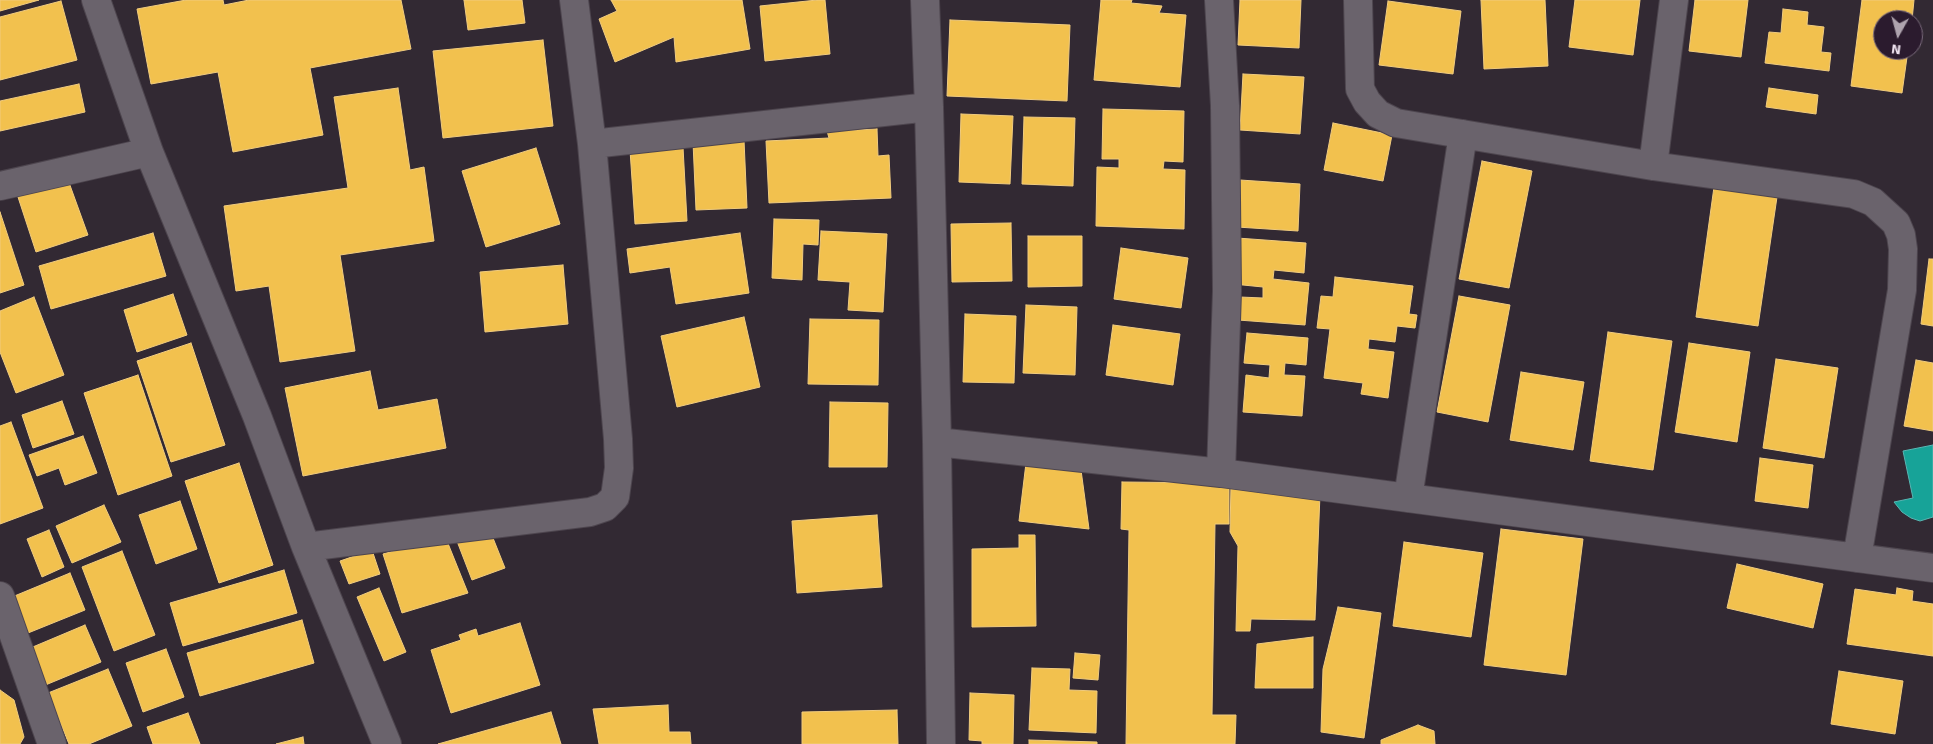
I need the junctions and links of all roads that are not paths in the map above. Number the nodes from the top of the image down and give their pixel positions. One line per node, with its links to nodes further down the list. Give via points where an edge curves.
1 (96, 0): 10 (street)
2 (574, 0): 9 (street)
3 (925, 0): 7 (street)
4 (1219, 0): 14 (street, via 1227,291)
5 (1358, 0): 8 (street, via 1360,88 1367,102 1378,114 1396,123)
6 (1674, 0): 11 (street)
7 (929, 107): 9 (street); 13 (street)
8 (1463, 134): 11 (street); 15 (street)
9 (592, 144): 16 (street, via 618,439 615,497 605,507 590,512)
10 (149, 152): 12 (street); 16 (street, via 257,416)
11 (1653, 166): 17 (street, via 1854,194 1873,202 1896,222 1903,249 1902,290)
12 (0, 186)
13 (937, 442): 14 (street); 22 (street)
14 (1220, 473): 15 (street)
15 (1408, 498): 17 (street)
16 (306, 547): 21 (street)
17 (1857, 558): 18 (street)
18 (1933, 568)
19 (0, 596): 20 (street)
20 (52, 744)
21 (387, 744)
22 (941, 744)

